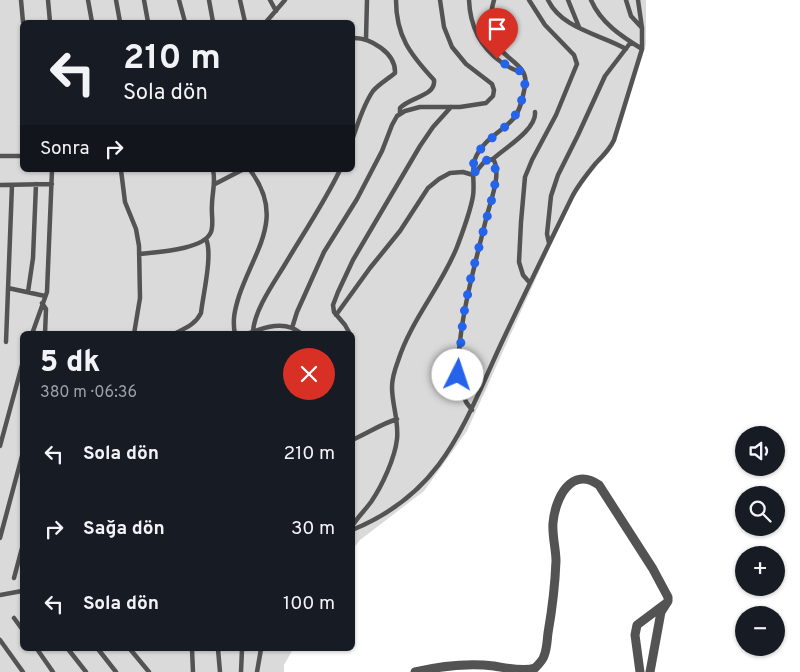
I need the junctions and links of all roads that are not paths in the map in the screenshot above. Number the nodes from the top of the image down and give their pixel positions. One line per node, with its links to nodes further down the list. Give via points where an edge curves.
1 (21, 0): 24 (lane)
2 (48, 0): 25 (lane)
3 (88, 0): 26 (lane)
4 (116, 0): 27 (lane)
5 (144, 0): 28 (lane)
6 (179, 0): 29 (lane)
7 (209, 0): 30 (lane)
8 (240, 0): 31 (lane)
9 (270, 0): 23 (lane)
10 (285, 0): 23 (lane)
11 (367, 0): 36 (lane)
12 (396, 0): 43 (lane, via 398,24 405,43 434,83 430,92 407,101 400,108)
13 (440, 0): 41 (lane, via 444,27 452,47 461,59 489,81 494,90 494,96 486,103)
14 (469, 0): 40 (lane, via 472,22 490,54)
15 (494, 0): 40 (lane, via 490,18 493,36 502,52)
16 (536, 0): 22 (lane)
17 (548, 0): 33 (lane, via 557,14)
18 (568, 0): 33 (lane)
19 (591, 0): 37 (lane, via 604,21)
20 (626, 0): 34 (lane, via 631,16)
21 (638, 0): 34 (lane)
22 (530, 1): 63 (lane, via 546,25 574,55 577,64 556,115 529,165 524,184 519,262)
23 (276, 11): 32 (lane)
24 (23, 20)
25 (50, 20)
26 (92, 20)
27 (120, 20)
28 (148, 20)
29 (184, 20)
30 (213, 20)
31 (244, 20)
32 (268, 20)
33 (579, 27): 38 (lane)
34 (642, 28): 39 (lane)
35 (355, 38): 36 (lane)
36 (366, 39): 44 (lane, via 385,52 393,62 395,73 370,96)
37 (631, 42): 38 (lane); 39 (lane)
38 (626, 49): 61 (lane, via 609,68 555,182 547,234)
39 (642, 49): 61 (lane, via 612,144 576,188)
40 (523, 72): 54 (lane, via 526,83 519,109 511,121 480,149)
41 (451, 107): 43 (lane, via 420,106); 68 (lane, via 420,146 353,260 333,304)
42 (535, 112): 47 (lane, via 534,122)
43 (400, 114): 69 (lane, via 324,252)
44 (355, 132)
45 (0, 156): 46 (lane)
46 (20, 156)
47 (493, 160): 54 (lane, via 487,160); 81 (lane, via 494,191 471,277 458,367 461,391)
48 (52, 172): 56 (lane)
49 (121, 172): 62 (lane)
50 (213, 172): 57 (lane)
51 (238, 172): 57 (lane)
52 (251, 172): 74 (lane, via 262,191 268,222 235,307)
53 (339, 172): 75 (lane, via 264,301)
54 (472, 175): 68 (lane, via 450,173 428,188 400,231); 82 (lane, via 472,203 456,248 398,360 392,386)
55 (36, 184): 56 (lane); 59 (lane); 65 (lane)
56 (52, 184): 66 (lane)
57 (215, 184): 60 (lane, via 212,230)
58 (0, 185): 59 (lane)
59 (12, 185): 64 (lane)
60 (206, 238): 62 (lane, via 200,244); 73 (lane, via 209,244 200,313 191,326)
61 (549, 243): 63 (lane)
62 (139, 254): 72 (lane, via 140,298)
63 (530, 283): 81 (lane)
64 (8, 288): 65 (lane); 79 (lane)
65 (28, 292): 66 (lane)
66 (45, 296): 67 (lane)
67 (42, 303): 70 (lane); 71 (lane, via 46,309)
68 (336, 315): 78 (lane)
69 (292, 328): 76 (lane, via 276,326); 77 (lane)
70 (33, 331)
71 (45, 331)
72 (134, 331)
73 (180, 331)
74 (236, 331)
75 (253, 331)
76 (257, 331)
77 (297, 331)
78 (349, 331)
79 (6, 342)
80 (20, 372): 84 (lane)
81 (472, 410): 87 (lane, via 446,455 421,486 384,514)
82 (396, 419): 83 (lane); 86 (lane, via 397,444 384,479)
83 (355, 439)
84 (0, 446)
85 (20, 463): 88 (lane)
86 (355, 522)
87 (355, 528)
88 (0, 538)
89 (20, 556): 90 (lane)
90 (14, 578)
91 (20, 591): 92 (lane)
92 (0, 595)
93 (668, 601): 105 (street, via 666,591 599,485 581,479 566,486 557,504 553,524 556,561 553,604); 116 (street, via 637,625 635,635); 117 (street, via 662,612)
94 (14, 618): 95 (lane)
95 (20, 626)
96 (0, 640): 106 (lane)
97 (38, 651): 107 (lane)
98 (70, 651): 108 (lane)
99 (100, 651): 109 (lane)
100 (132, 651): 110 (lane)
101 (192, 651): 111 (lane)
102 (218, 651): 112 (lane)
103 (242, 651): 113 (lane)
104 (261, 651): 114 (lane)
105 (540, 670): 115 (street, via 528,672 459,665)
106 (23, 672)
107 (53, 672)
108 (86, 672)
109 (116, 672)
110 (149, 672)
111 (193, 672)
112 (220, 672)
113 (241, 672)
114 (257, 672)
115 (415, 672)
116 (640, 672)
117 (650, 672)

